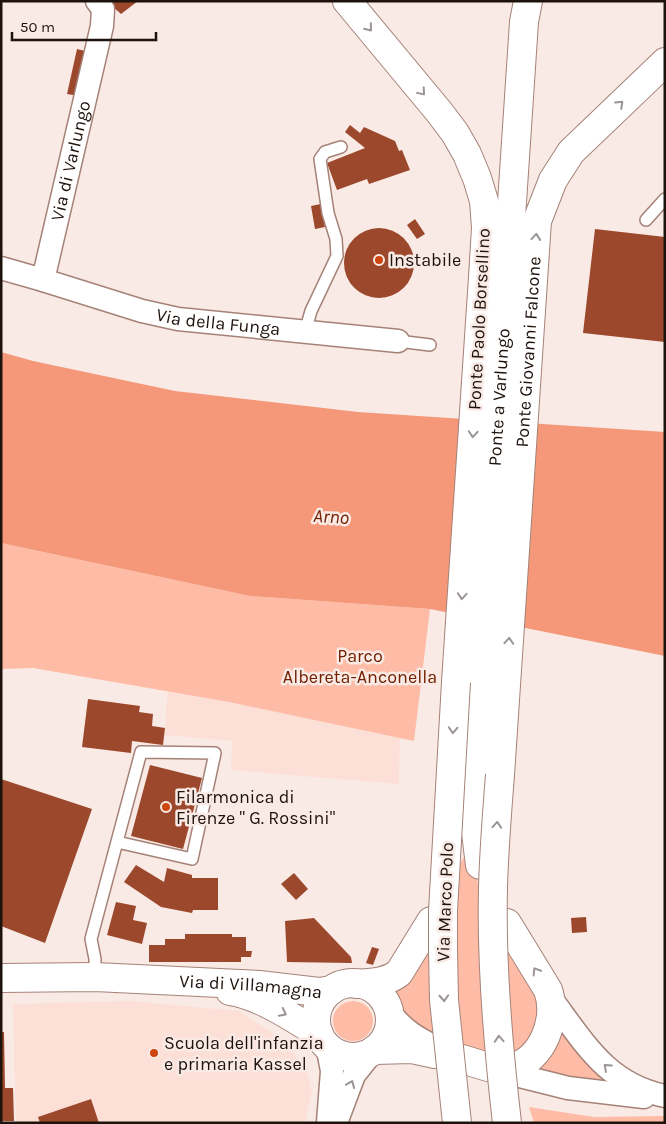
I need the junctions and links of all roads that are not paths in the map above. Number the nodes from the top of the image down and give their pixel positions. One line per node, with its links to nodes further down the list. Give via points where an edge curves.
1 (97, 1): 9 (street, Via di Varlungo, via 103,10 102,26)
2 (347, 1): 13 (main road, Ponte Paolo Borsellino, one-way to 13, via 440,113 462,146 484,201 483,277)
3 (525, 8): 15 (main road, Ponte a Varlungo, via 474,773 462,840)
4 (665, 62): 32 (main road, Ponte Giovanni Falcone, one-way to 4, bridge, via 501,1070 493,900 537,221 553,180 571,152)
5 (341, 147): 10 (lane, via 325,152 320,159 337,256 311,311)
6 (665, 199): 7 (lane)
7 (646, 220)
8 (1, 268): 9 (street)
9 (43, 280): 10 (street, Via della Funga, via 178,319)
10 (305, 332): 11 (street, Via della Funga)
11 (398, 342): 12 (lane)
12 (430, 344)
13 (456, 682): 31 (main road, Via Marco Polo, one-way to 31, bridge, via 443,951 444,1000)
14 (117, 842): 14 (lane, via 141,752 215,753 192,859); 18 (lane, via 91,939)
15 (468, 863)
16 (431, 921): 21 (main road, via 399,973 381,982)
17 (506, 924): 22 (main road, one-way to 17)
18 (96, 976): 19 (main road, Via di Villamagna); 20 (main road, Via di Villamagna)
19 (1, 978)
20 (170, 981): 21 (main road, Via di Villamagna, via 260,985 319,992); 24 (main road, Via di Villamagna, one-way to 24, via 242,993 288,1015)
21 (344, 987): 23 (main road, Via di Villamagna, via 367,986 378,993); 24 (main road, Via di Villamagna, via 324,999 318,1010 317,1022)
22 (550, 997): 27 (main road, via 550,1022 532,1057 520,1066); 28 (street, one-way to 22, via 637,1088 609,1069 593,1054)
23 (390, 1013): 25 (main road, via 386,1037); 26 (street, Via di Villamagna, via 412,1036)
24 (323, 1039): 25 (main road, Via di Villamagna, via 334,1052 352,1057); 29 (street, via 332,1080)
25 (374, 1050): 26 (main road, Via di Villamagna); 30 (street, one-way to 25, via 354,1076)
26 (435, 1050)
27 (489, 1067): 28 (street, via 568,1088)
28 (665, 1097)
29 (327, 1123)
30 (336, 1123)
31 (457, 1123)
32 (508, 1123)

